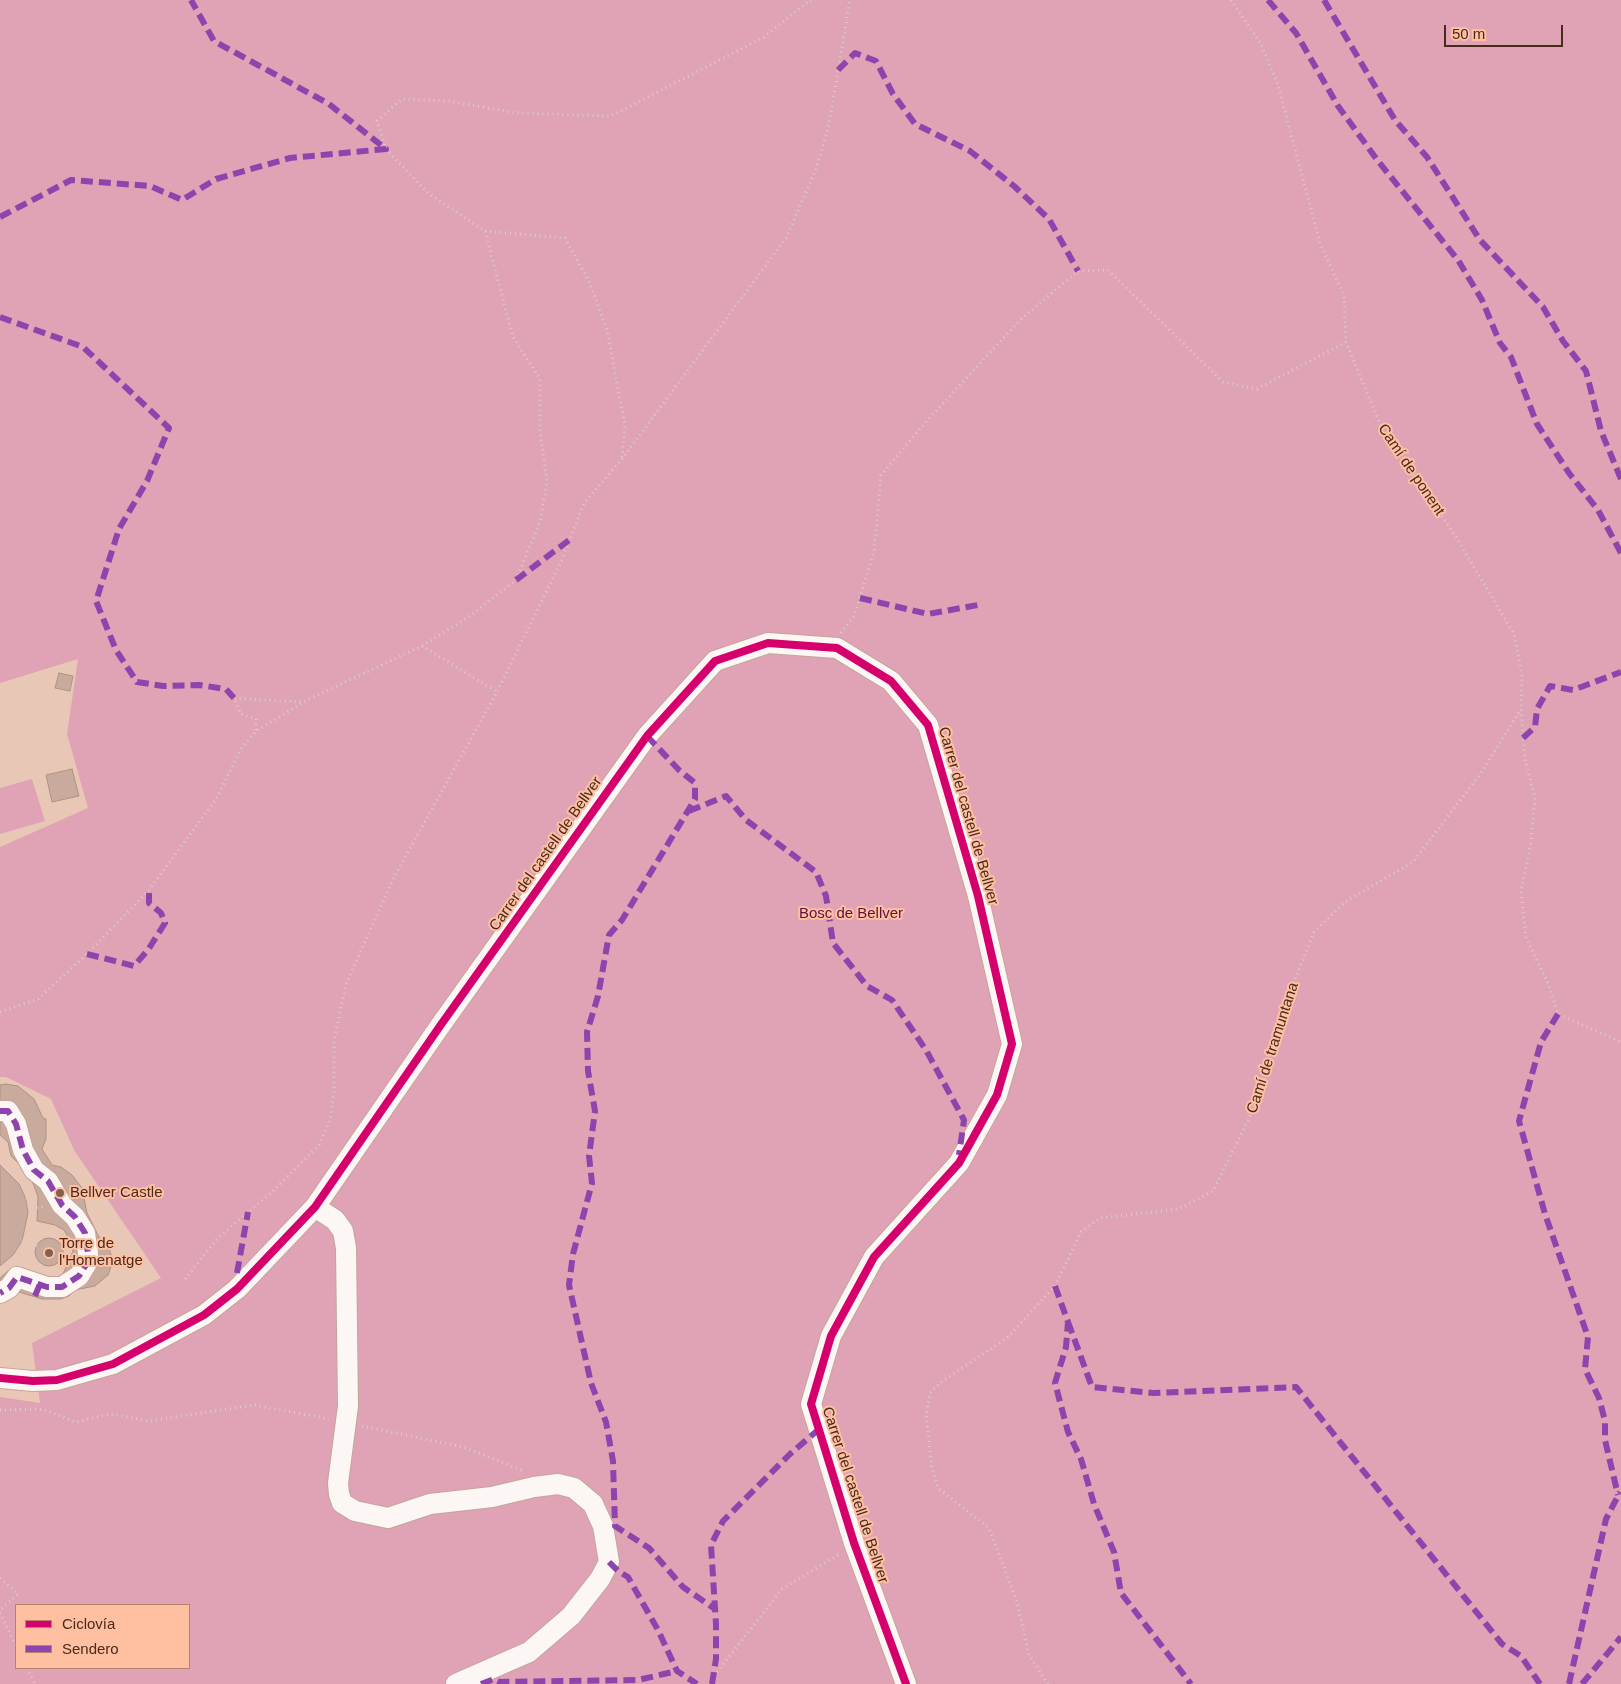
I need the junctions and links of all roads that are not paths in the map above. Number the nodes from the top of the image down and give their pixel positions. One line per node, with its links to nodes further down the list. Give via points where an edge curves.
1 (0, 1111): 3 (street, via 8,1111 16,1124 23,1150 34,1170 48,1181 62,1205 76,1217 85,1233 87,1263 79,1276 62,1287 47,1287 35,1297 17,1277)
2 (315, 1207): 4 (street, Carrer del castell de Bellver, via 237,1289 204,1315 151,1345 113,1364 57,1380); 5 (street, via 335,1220 343,1231 346,1248 347,1423 338,1494 342,1503 355,1511 388,1518 430,1504 486,1498 558,1484 574,1488 593,1504 603,1526 609,1562 600,1579 570,1616 529,1652); 6 (street, Carrer del castell de Bellver, via 647,736 715,661 768,643 830,647 837,648 891,681 928,725 978,896 1012,1044 997,1096 958,1163 874,1257 831,1336 811,1404 854,1543)
3 (0, 1293)
4 (0, 1378)
5 (456, 1684)
6 (906, 1684)

